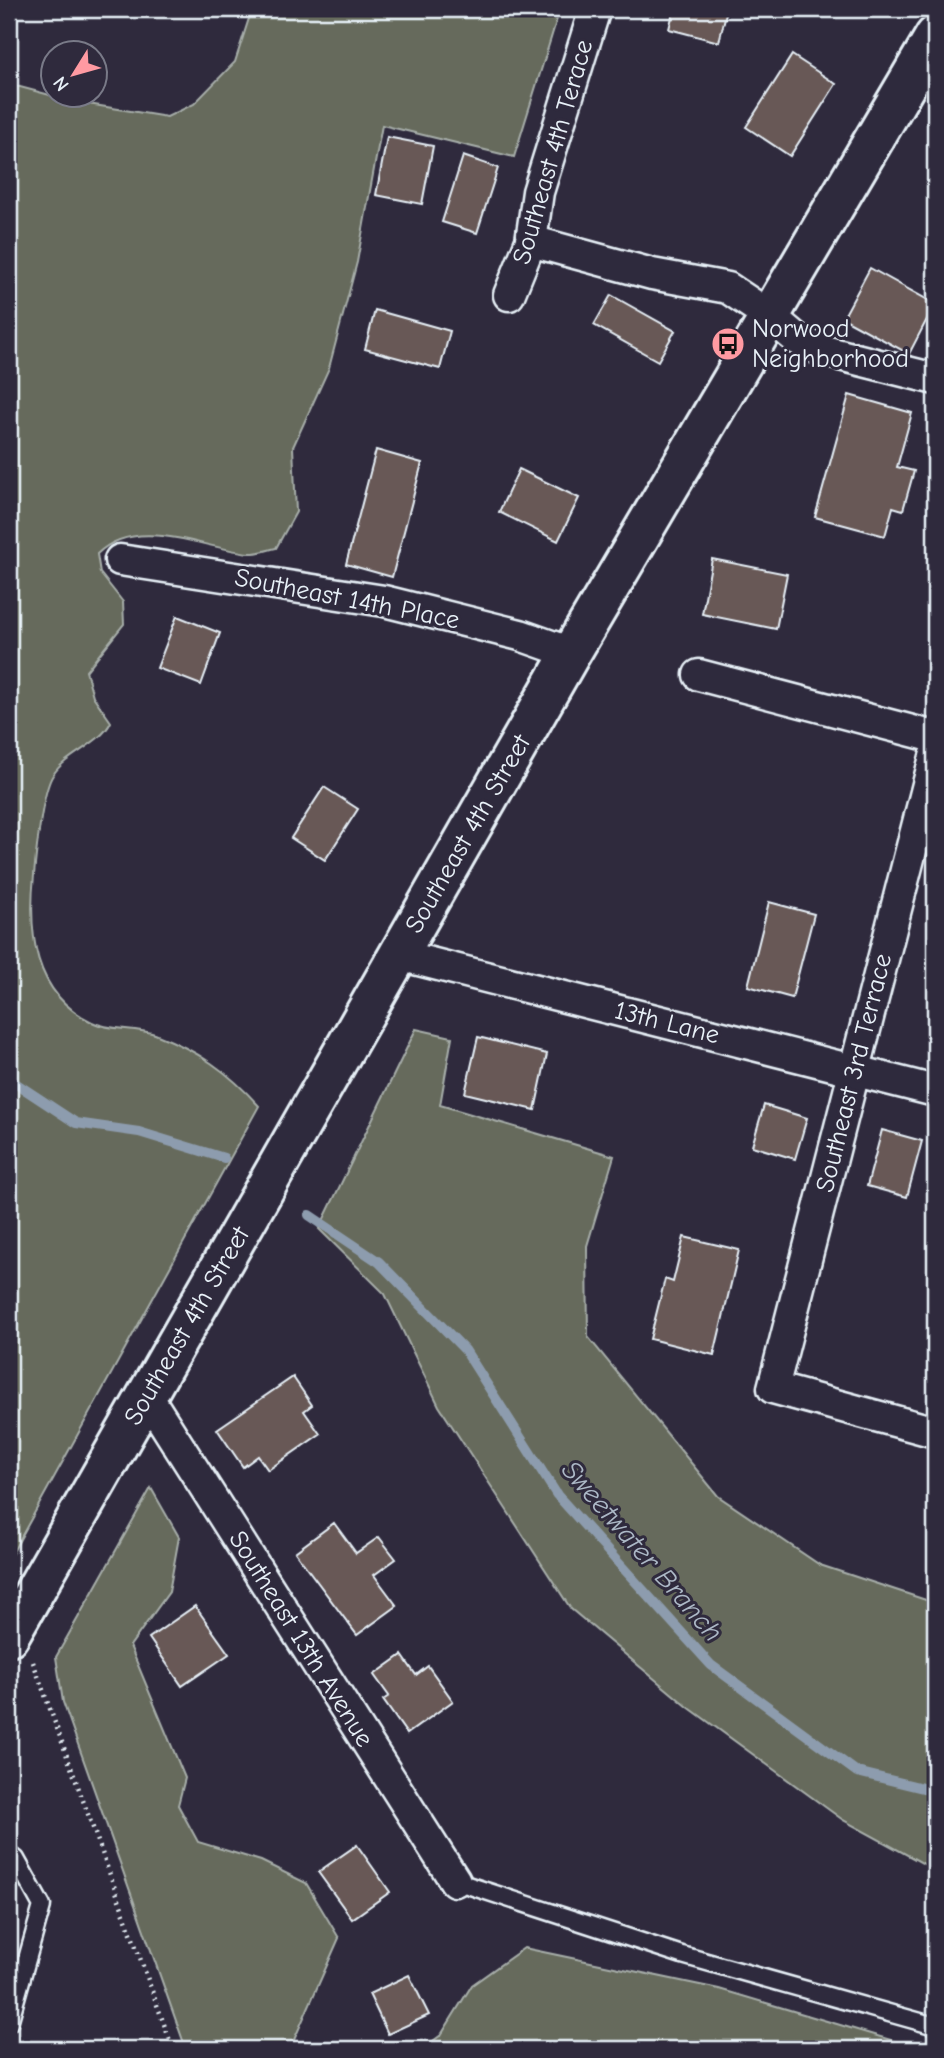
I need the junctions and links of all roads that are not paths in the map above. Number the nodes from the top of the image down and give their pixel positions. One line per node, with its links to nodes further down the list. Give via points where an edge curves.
1 (595, 9): 3 (street, Southeast 4th Terace, via 538,192)
2 (935, 36): 5 (street, Southeast 4th Street)
3 (531, 240): 4 (street, Southeast 4th Terace); 5 (street, via 652,274 728,288)
4 (509, 295)
5 (771, 317): 6 (street, via 797,339 820,350); 8 (street, Southeast 4th Street)
6 (935, 379)
7 (120, 560): 8 (street, Southeast 14th Place, via 384,601 520,635)
8 (571, 653): 12 (street, Southeast 4th Street)
9 (699, 675): 10 (street)
10 (935, 737)
11 (935, 757): 13 (street, Southeast 3rd Terrace)
12 (399, 956): 13 (street, 13th Lane); 15 (street, Southeast 4th Street)
13 (855, 1070): 14 (street, 13th Lane); 16 (street, Southeast 3rd Terrace, via 773,1388)
14 (935, 1091)
15 (147, 1396): 17 (street, Southeast 4th Street); 19 (street, Southeast 13th Avenue)
16 (935, 1432)
17 (13, 1629)
18 (9, 1854): 20 (lane, via 42,1906)
19 (455, 1881): 21 (lane, via 734,1970)
20 (9, 2023)
21 (935, 2026)

